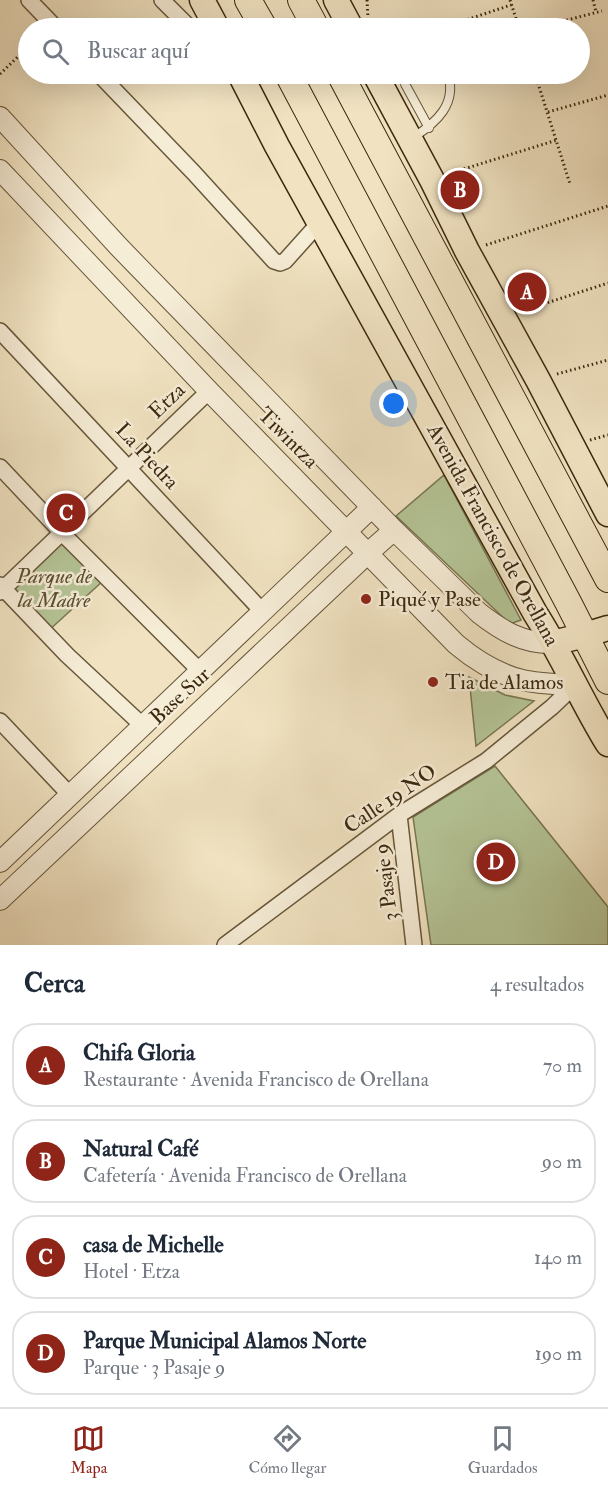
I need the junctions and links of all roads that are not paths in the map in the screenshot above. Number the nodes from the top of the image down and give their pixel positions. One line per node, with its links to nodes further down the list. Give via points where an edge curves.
1 (29, 0): 7 (street)
2 (162, 0): 8 (street)
3 (202, 0): 9 (main road)
4 (248, 0): 10 (highway)
5 (301, 0): 11 (highway)
6 (336, 0): 12 (main road)
7 (46, 18)
8 (180, 18)
9 (212, 18)
10 (258, 18)
11 (311, 18)
12 (346, 18)
13 (109, 84): 23 (street, via 274,261 285,261)
14 (243, 84): 23 (main road, Avenida Francisco de Orellana)
15 (294, 84): 37 (highway, Avenida Francisco de Orellana)
16 (345, 84): 34 (highway)
17 (382, 84): 21 (main road)
18 (405, 84): 21 (lane)
19 (450, 84): 21 (lane, via 451,92 442,113)
20 (0, 117): 28 (street, Tiwintza, via 119,247)
21 (419, 134): 29 (main road, via 432,180 467,251)
22 (0, 170): 25 (street, Tiwintza)
23 (320, 222): 38 (main road, Avenida Francisco de Orellana)
24 (1, 333): 27 (street, La Piedra)
25 (209, 391): 27 (street, Etza); 31 (street, Tiwintza)
26 (0, 467): 32 (street)
27 (129, 467): 32 (street, Etza); 36 (street, La Piedra)
28 (372, 507): 30 (street, Tiwintza); 31 (street, Base Sur)
29 (608, 514)
30 (394, 530): 33 (street, Base Sur); 38 (street, Tiwintza, via 493,624 521,639)
31 (346, 531): 33 (street, Tiwintza); 36 (street, Base Sur)
32 (62, 532): 35 (street, Etza); 39 (street)
33 (367, 554): 41 (street, Tiwintza, via 472,657 522,680); 48 (street, Base Sur)
34 (608, 579)
35 (1, 589): 43 (street)
36 (262, 610): 39 (street, Base Sur)
37 (597, 632): 38 (main road); 40 (highway, Avenida Francisco de Orellana)
38 (554, 643): 41 (main road, Avenida Francisco de Orellana)
39 (200, 671): 43 (street, Base Sur)
40 (607, 677): 41 (main road)
41 (575, 685): 44 (main road, Avenida Francisco de Orellana); 46 (street, Calle 19 NO, via 486,761)
42 (0, 721): 45 (street)
43 (142, 725): 45 (street, Base Sur)
44 (608, 744)
45 (70, 795): 47 (street, Base Sur)
46 (399, 815): 49 (street, Calle 19 NO); 50 (street, 3 Pasaje 9)
47 (0, 861)
48 (0, 900)
49 (225, 945)
50 (414, 945)

